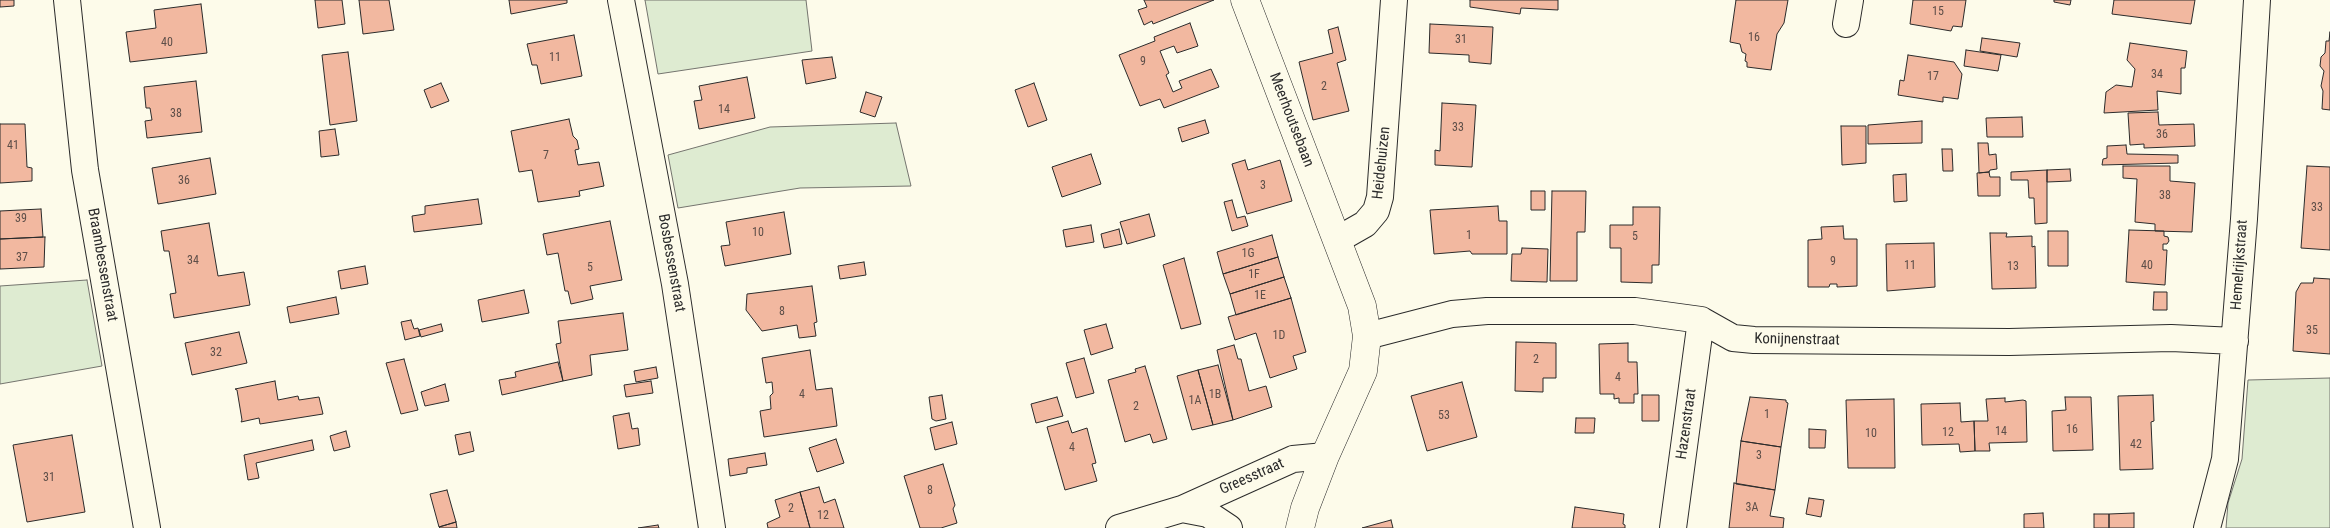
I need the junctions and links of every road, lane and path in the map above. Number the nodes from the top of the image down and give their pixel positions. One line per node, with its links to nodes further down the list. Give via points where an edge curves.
1 (67, 0): 12 (street, Braambessenstraat, via 86,170)
2 (621, 0): 13 (street, Bosbessenstraat, via 675,284)
3 (1246, 0): 6 (street, Meerhoutsebaan)
4 (1394, 0): 6 (street, Heidehuizen, via 1380,196 1376,211 1366,224)
5 (2258, 0): 9 (street, Hemelrijkstraat)
6 (1337, 240): 8 (street, via 1362,306)
7 (1701, 320): 8 (street, Konijnenstraat, via 1635,311 1486,311 1452,314); 9 (street, Konijnenstraat, via 1732,338 1754,340 2009,342 2171,338); 17 (street, Hazenstraat)
8 (1367, 336): 10 (street, via 1363,370)
9 (2235, 341): 18 (street, Hemelrijkstraat, via 2225,459)
10 (1325, 456): 11 (street, Greesstraat, via 1292,459); 16 (street)
11 (1182, 509): 14 (street, Greesstraat); 15 (street, Greesstraat, via 1208,514)
12 (147, 528)
13 (712, 528)
14 (1119, 528)
15 (1229, 528)
16 (1300, 528)
17 (1673, 528)
18 (2207, 528)

